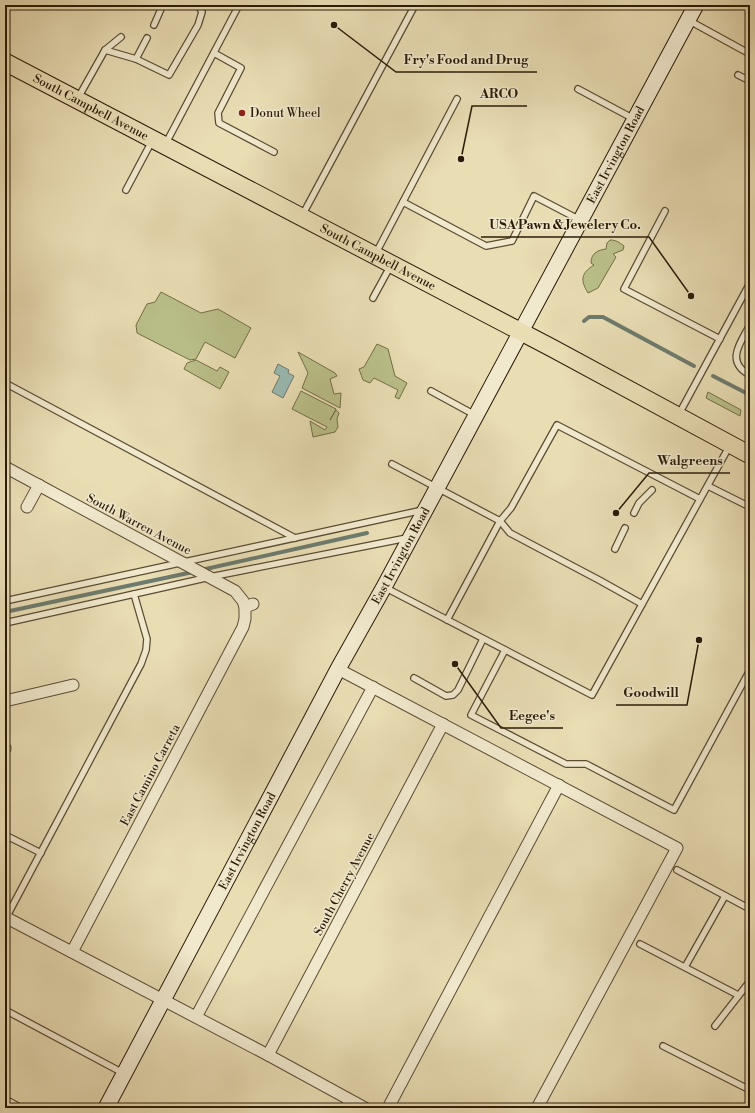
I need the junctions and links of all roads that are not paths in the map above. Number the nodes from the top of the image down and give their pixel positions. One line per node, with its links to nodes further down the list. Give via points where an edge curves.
1 (198, 5): 13 (lane, via 202,12 198,25 169,75)
2 (239, 5): 11 (lane)
3 (415, 5): 26 (lane)
4 (696, 5): 6 (main road, East Irvington Road)
5 (161, 10): 7 (lane)
6 (688, 20): 12 (lane); 20 (main road, East Irvington Road)
7 (154, 25)
8 (121, 37): 10 (lane)
9 (147, 38): 13 (lane)
10 (104, 50): 13 (lane); 18 (lane)
11 (214, 53): 21 (lane); 22 (lane, via 241,68 218,113 219,123)
12 (750, 54)
13 (136, 59)
14 (5, 62): 18 (main road, South Campbell Avenue)
15 (738, 74): 16 (lane)
16 (750, 81)
17 (578, 89): 20 (lane)
18 (77, 99): 21 (main road, South Campbell Avenue)
19 (457, 99): 24 (lane)
20 (634, 119): 27 (main road, East Irvington Road)
21 (159, 142): 23 (lane); 26 (main road, South Campbell Avenue)
22 (274, 152)
23 (126, 190)
24 (403, 202): 27 (lane, via 486,246 512,241 534,196); 28 (lane)
25 (665, 211): 34 (lane, via 624,289)
26 (301, 217): 28 (main road, South Campbell Avenue)
27 (580, 220): 33 (main road, East Irvington Road)
28 (375, 255): 29 (main road, South Campbell Avenue)
29 (392, 264): 31 (lane); 33 (main road, South Campbell Avenue)
30 (750, 283): 34 (lane)
31 (372, 298)
32 (750, 325): 35 (lane, via 737,349 736,358 739,366)
33 (520, 331): 38 (main road, East Irvington Road); 39 (main road, South Campbell Avenue)
34 (720, 339): 39 (lane)
35 (750, 375)
36 (5, 384): 56 (lane)
37 (431, 391): 38 (lane)
38 (476, 415): 46 (main road, East Irvington Road)
39 (678, 416): 40 (main road, South Campbell Avenue)
40 (731, 444): 41 (main road, South Campbell Avenue); 45 (lane)
41 (750, 455)
42 (392, 464): 46 (lane)
43 (5, 467): 44 (street, South Warren Avenue)
44 (39, 485): 49 (street); 58 (street, South Warren Avenue)
45 (708, 486): 48 (lane); 50 (lane)
46 (436, 488): 51 (main road, East Irvington Road); 53 (lane)
47 (652, 490): 52 (lane, via 639,503)
48 (700, 500): 53 (lane, via 557,425 511,508); 63 (lane)
49 (28, 507)
50 (750, 507)
51 (425, 510): 55 (main road, East Irvington Road); 56 (lane)
52 (634, 513)
53 (500, 521): 63 (lane, via 510,533); 65 (lane)
54 (625, 528): 57 (lane)
55 (410, 537): 59 (lane); 60 (main road, East Irvington Road)
56 (295, 538): 58 (lane)
57 (615, 549)
58 (184, 563): 59 (street, South Warren Avenue); 62 (lane)
59 (210, 577): 61 (lane); 64 (street, South Warren Avenue, via 235,591)
60 (384, 587): 65 (lane); 69 (main road, East Irvington Road)
61 (134, 594): 66 (lane); 78 (lane, via 147,639 141,664)
62 (5, 601)
63 (642, 604): 68 (lane, via 592,695)
64 (249, 606): 84 (street, East Camino Carreta, via 243,627)
65 (447, 620): 67 (lane)
66 (5, 623)
67 (483, 639): 68 (lane); 71 (lane, via 458,690 453,695 446,696)
68 (505, 650): 70 (lane, via 471,715 566,764 586,764 674,810)
69 (338, 669): 73 (street); 88 (main road, East Irvington Road)
70 (750, 670)
71 (414, 678)
72 (73, 685): 74 (street)
73 (373, 687): 75 (street); 90 (street)
74 (5, 701)
75 (442, 724): 76 (street); 93 (street, South Cherry Avenue)
76 (559, 785): 101 (street); 102 (street, via 677,848)
77 (5, 834): 78 (lane)
78 (41, 853): 82 (lane)
79 (676, 870): 80 (lane)
80 (725, 896): 81 (lane); 85 (lane)
81 (750, 909)
82 (6, 917): 84 (street)
83 (640, 944): 85 (lane)
84 (72, 952): 88 (street)
85 (685, 967): 87 (lane)
86 (750, 981): 87 (lane)
87 (738, 995): 91 (lane)
88 (164, 1000): 90 (street); 94 (main road, East Irvington Road)
89 (5, 1010): 94 (lane)
90 (196, 1017): 93 (street)
91 (715, 1026)
92 (663, 1046): 95 (lane)
93 (268, 1055): 97 (street)
94 (125, 1074): 99 (main road, East Irvington Road)
95 (746, 1088)
96 (5, 1102): 98 (street)
97 (345, 1103): 100 (street)
98 (16, 1108)
99 (106, 1108)
100 (365, 1108)
101 (388, 1108)
102 (537, 1108)

